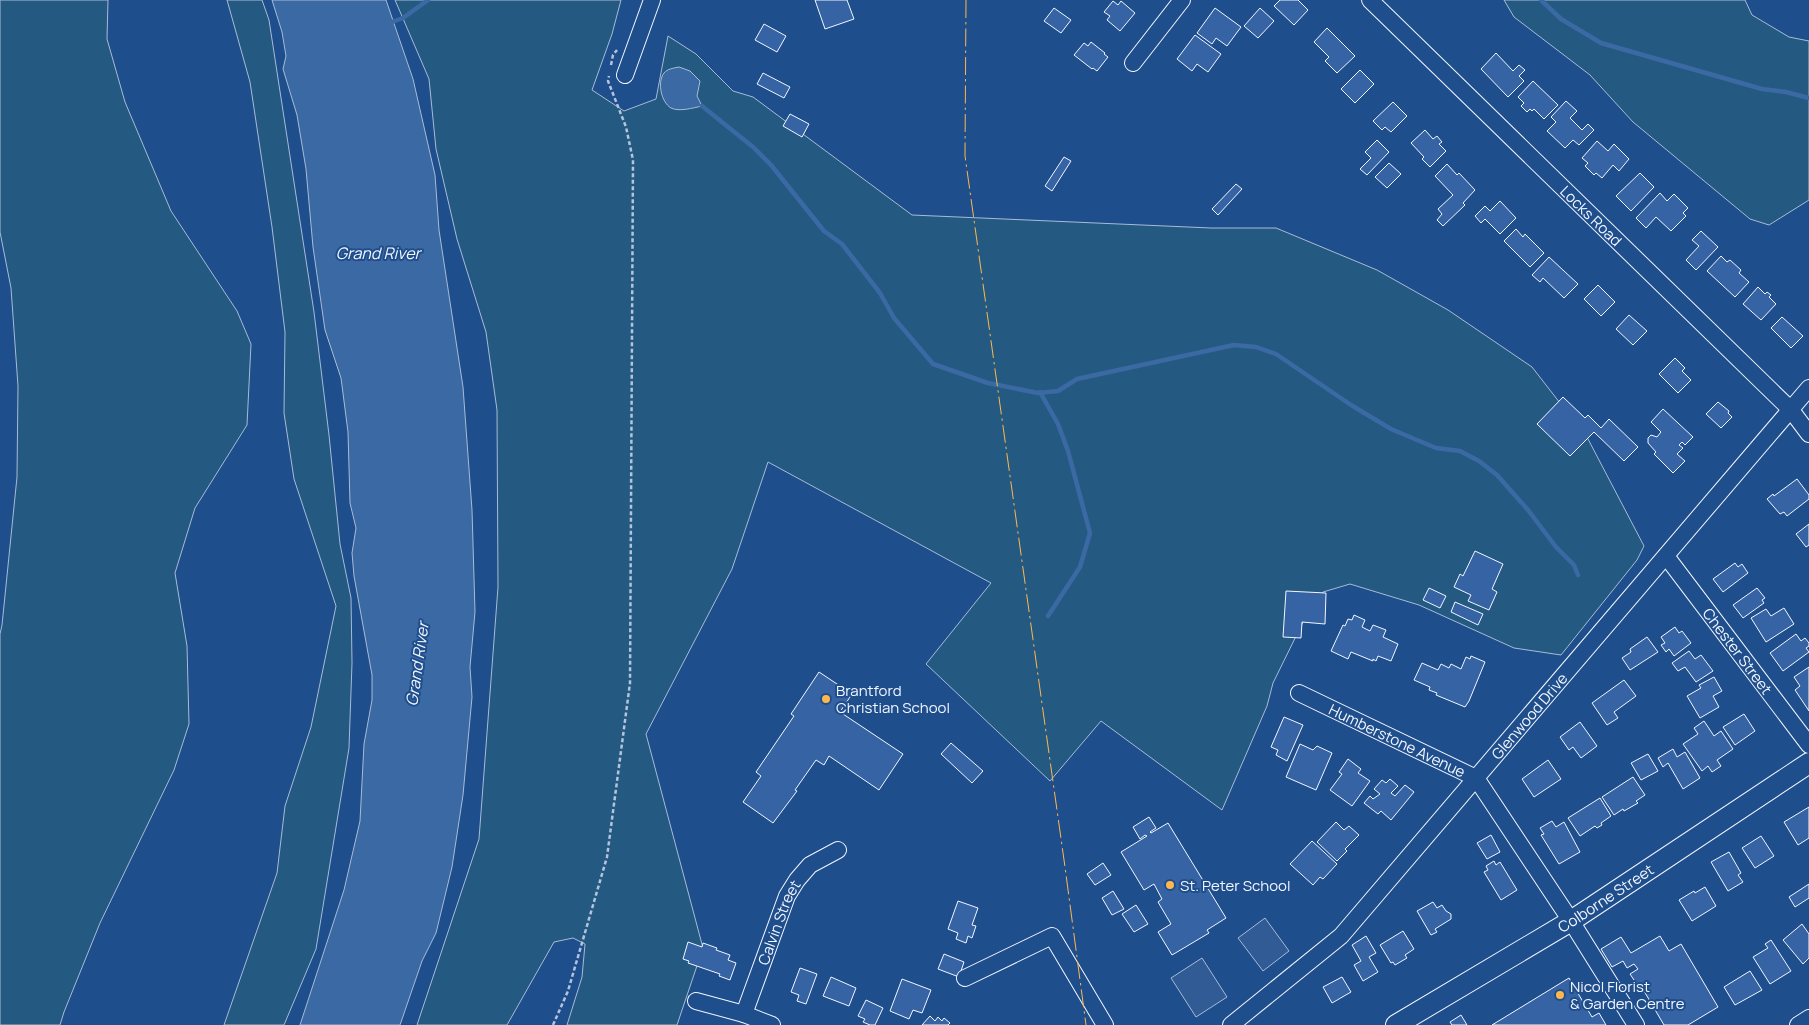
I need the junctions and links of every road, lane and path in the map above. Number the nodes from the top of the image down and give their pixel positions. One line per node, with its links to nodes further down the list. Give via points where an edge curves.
1 (652, 0): 6 (street)
2 (1182, 0): 5 (street)
3 (1370, 0): 8 (street, Locks Road)
4 (619, 47): 21 (path, via 613,54 608,81 626,127 633,160 630,683 607,857 570,983)
5 (1133, 63)
6 (625, 75)
7 (1809, 388): 8 (street, Glenwood Drive)
8 (1791, 410): 9 (street, Locks Road); 10 (street, Glenwood Drive)
9 (1809, 434)
10 (1666, 556): 12 (street, Chester Street); 14 (street, Glenwood Drive)
11 (1299, 693): 14 (street, Humberstone Avenue)
12 (1809, 745)
13 (1809, 763): 16 (main road, Colborne Street)
14 (1476, 778): 16 (street, Humberstone Avenue); 24 (street, Glenwood Drive, via 1342,936)
15 (838, 850): 19 (street, Calvin Street, via 810,865 787,896)
16 (1571, 921): 25 (main road, Colborne Street); 26 (street, Humberstone Avenue)
17 (965, 978): 23 (street, via 1052,936)
18 (696, 1001): 19 (street)
19 (744, 1014): 22 (street)
20 (1809, 1018): 27 (street)
21 (554, 1025)
22 (769, 1025)
23 (1105, 1025)
24 (1231, 1025)
25 (1396, 1025)
26 (1636, 1025)
27 (1798, 1025)

